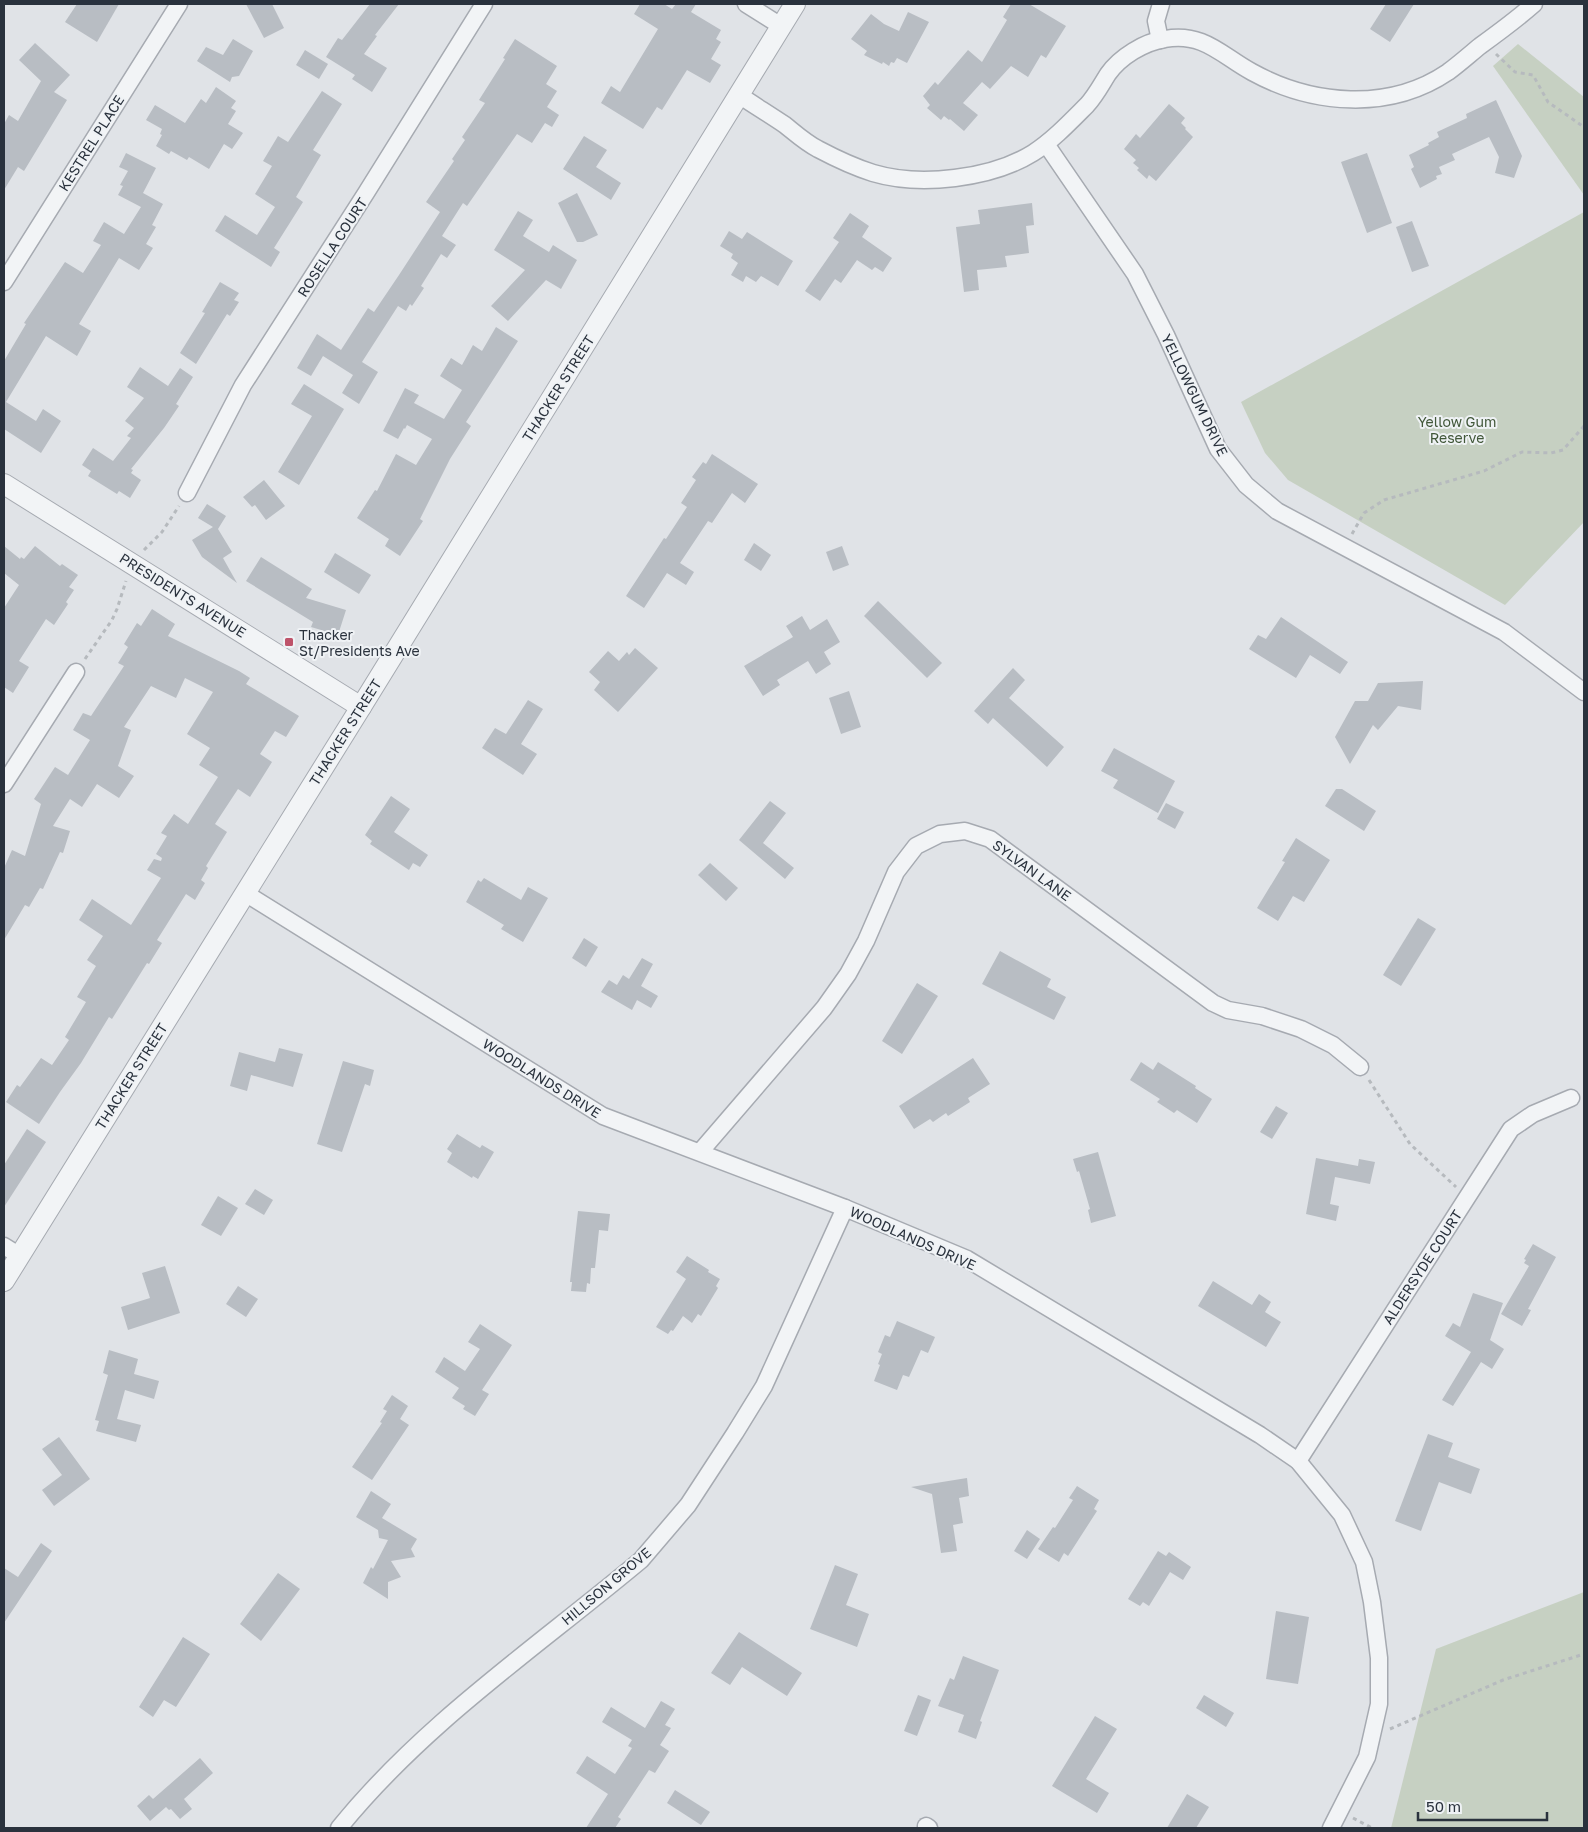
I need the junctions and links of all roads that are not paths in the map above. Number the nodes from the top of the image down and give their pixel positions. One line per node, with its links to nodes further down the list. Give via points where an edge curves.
1 (179, 4): 11 (street, KESTREL PLACE)
2 (484, 4): 13 (street, ROSELLA COURT, via 244,385)
3 (746, 4): 7 (street)
4 (795, 4): 7 (street, THACKER STREET)
5 (1161, 4): 8 (street, via 1156,21)
6 (1534, 4): 8 (street, via 1447,73 1384,99 1346,100 1308,94 1251,72 1212,45 1191,39)
7 (781, 26): 9 (street, THACKER STREET)
8 (1160, 40): 10 (street, via 1126,56 1109,72 1094,98)
9 (739, 95): 10 (street, via 815,148 874,173 900,178 931,179 992,171); 16 (street, THACKER STREET)
10 (1046, 144): 15 (street, YELLOWGUM DRIVE, via 1135,274 1218,449 1246,485 1277,511 1504,632)
11 (4, 282)
12 (4, 484): 16 (street, PRESIDENTS AVENUE)
13 (187, 493)
14 (76, 672): 17 (street)
15 (1584, 692)
16 (361, 707): 18 (street, THACKER STREET)
17 (4, 784)
18 (245, 893): 21 (street, WOODLANDS DRIVE, via 602,1116); 23 (street, THACKER STREET)
19 (1360, 1067): 21 (street, SYLVAN LANE, via 1333,1045 1301,1029 1213,1003 990,839 965,831 940,834 916,846 896,872 848,974 824,1008)
20 (1571, 1098): 25 (street, ALDERSYDE COURT, via 1533,1114 1511,1130)
21 (700, 1152): 22 (street, WOODLANDS DRIVE)
22 (845, 1208): 25 (street, WOODLANDS DRIVE, via 967,1259 1260,1435); 26 (street, HILLSON GROVE, via 764,1386 698,1489 665,1533 641,1560 466,1700 364,1797)
23 (12, 1251): 24 (street, THACKER STREET)
24 (4, 1281)
25 (1298, 1462): 27 (street, WOODLANDS DRIVE, via 1342,1515 1364,1562 1379,1658 1379,1704 1367,1757)
26 (338, 1828)
27 (1331, 1828)

